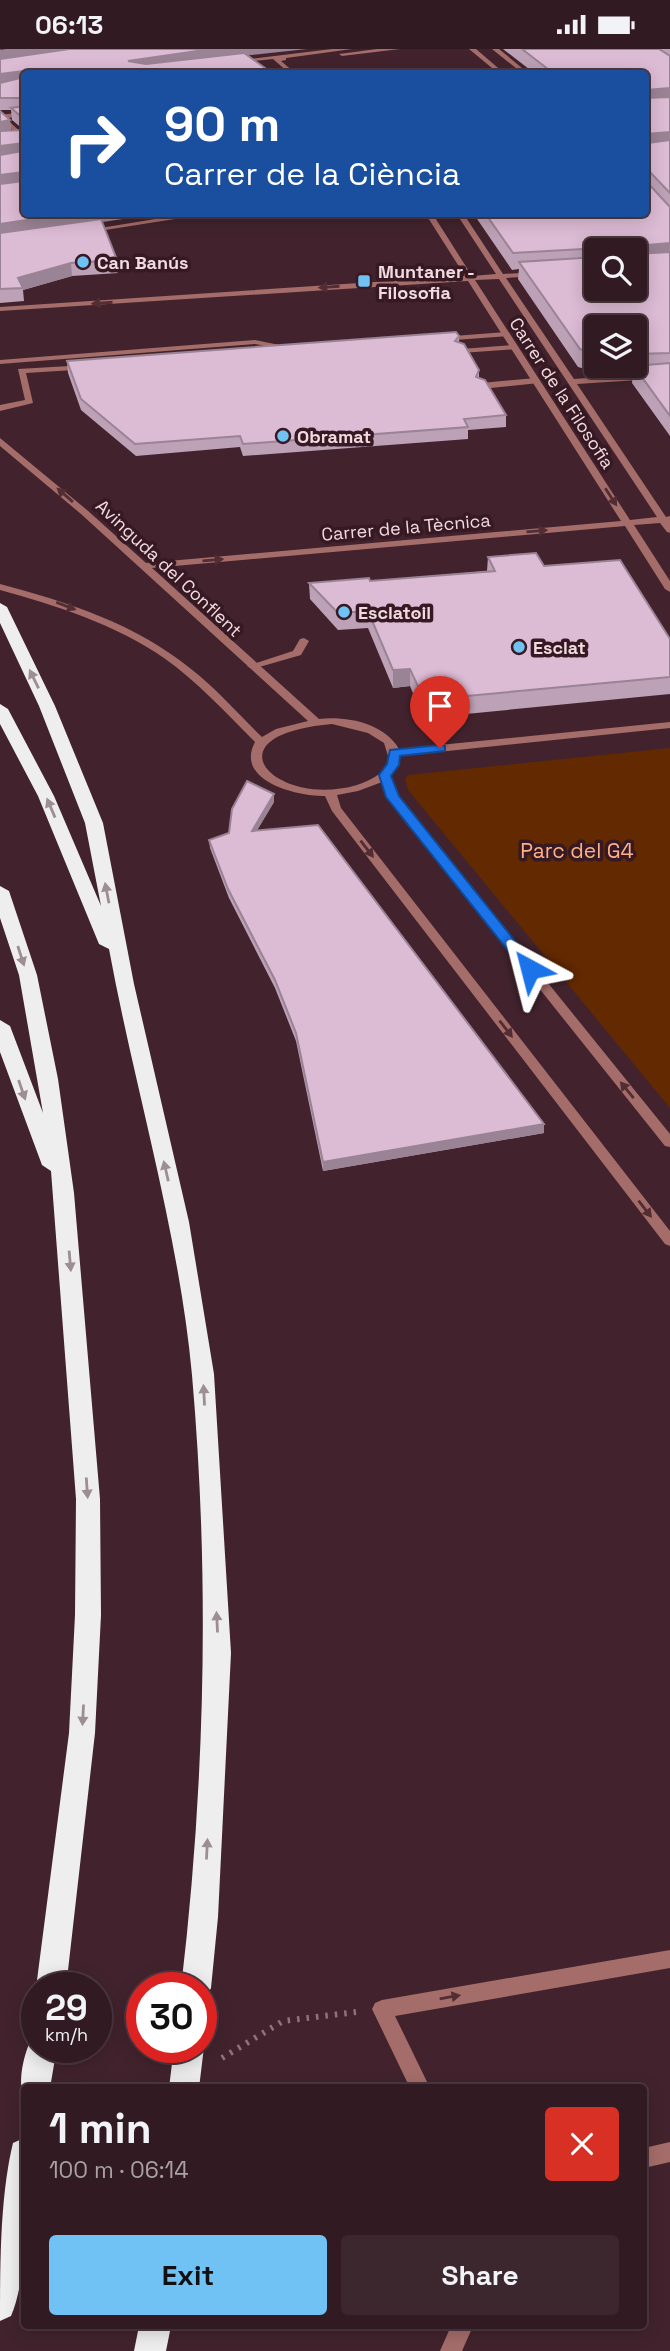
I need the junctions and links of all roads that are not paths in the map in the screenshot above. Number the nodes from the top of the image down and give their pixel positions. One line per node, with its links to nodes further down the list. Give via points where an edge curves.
1 (271, 49): 6 (street)
2 (349, 49): 6 (street)
3 (397, 49): 8 (street, via 275,60)
4 (472, 49): 9 (street)
5 (495, 49): 10 (street)
6 (280, 55): 7 (street)
7 (227, 62)
8 (288, 70)
9 (497, 70)
10 (521, 70)
11 (21, 114): 12 (street)
12 (1, 116): 13 (street)
13 (21, 134)
14 (11, 137): 15 (street)
15 (21, 137)
16 (183, 217): 20 (street)
17 (431, 217): 24 (street, Carrer de la Filosofia)
18 (462, 217): 23 (street, Carrer de la Filosofia)
19 (109, 220): 20 (street)
20 (116, 227): 21 (street)
21 (77, 232)
22 (545, 273): 23 (street)
23 (500, 276): 24 (street); 35 (street, Carrer de la Filosofia)
24 (470, 278): 25 (street, one-way to 25); 26 (street, Carrer de la Filosofia)
25 (0, 309)
26 (506, 334): 27 (street); 28 (street, Carrer de la Filosofia)
27 (428, 340)
28 (514, 347): 29 (street); 34 (street, Carrer de la Filosofia)
29 (461, 351)
30 (260, 353): 31 (street, via 300,350 255,342)
31 (0, 362)
32 (104, 365): 37 (street, via 21,371 30,401)
33 (670, 375): 35 (street)
34 (536, 381): 36 (street); 40 (street, Carrer de la Filosofia, one-way to 40)
35 (572, 382): 39 (street, Carrer de la Filosofia)
36 (481, 386)
37 (0, 408)
38 (0, 440): 42 (street, Avinguda del Conflent, one-way to 38)
39 (666, 519): 40 (street, Carrer de la Tècnica); 41 (street, Carrer de la Filosofia)
40 (628, 523): 42 (street, Carrer de la Tècnica, one-way to 40); 44 (street, Carrer de la Filosofia)
41 (670, 530)
42 (145, 566): 47 (street, Avinguda del Conflent)
43 (0, 587): 51 (street, one-way to 51, via 121,628 188,671)
44 (670, 589)
45 (2, 612): 56 (highway, one-way to 45, via 94,823 47,706)
46 (304, 641): 47 (street, via 297,653)
47 (252, 666): 49 (street, Avinguda del Conflent)
48 (0, 709): 56 (highway, one-way to 48, via 46,796)
49 (316, 722): 51 (street, via 291,726); 52 (street, via 366,728 386,739)
50 (670, 725): 52 (street)
51 (262, 743): 54 (street, via 256,761 268,778 293,789)
52 (394, 753): 53 (street, via 393,765)
53 (385, 775): 54 (street, via 353,790); 58 (street, one-way to 53, via 392,797)
54 (330, 793): 60 (street, one-way to 60, via 336,809)
55 (0, 891): 59 (highway, one-way to 59, via 28,975)
56 (125, 984): 63 (highway, one-way to 56, via 218,1653 203,1374 178,1222)
57 (0, 1026): 59 (highway, one-way to 59)
58 (670, 1143)
59 (64, 1193): 62 (highway, one-way to 62, via 88,1499 88,1615 82,1733)
60 (670, 1241)
61 (670, 1959): 68 (street, one-way to 61, via 382,2009)
62 (54, 1972)
63 (197, 1972)
64 (39, 2063): 66 (highway)
65 (187, 2063): 67 (highway)
66 (36, 2084)
67 (184, 2084)
68 (418, 2084)
69 (670, 2152): 70 (street)
70 (647, 2157)
71 (21, 2172): 72 (highway)
72 (0, 2305)
73 (154, 2329): 75 (highway)
74 (461, 2329): 76 (street)
75 (150, 2351)
76 (451, 2351)

